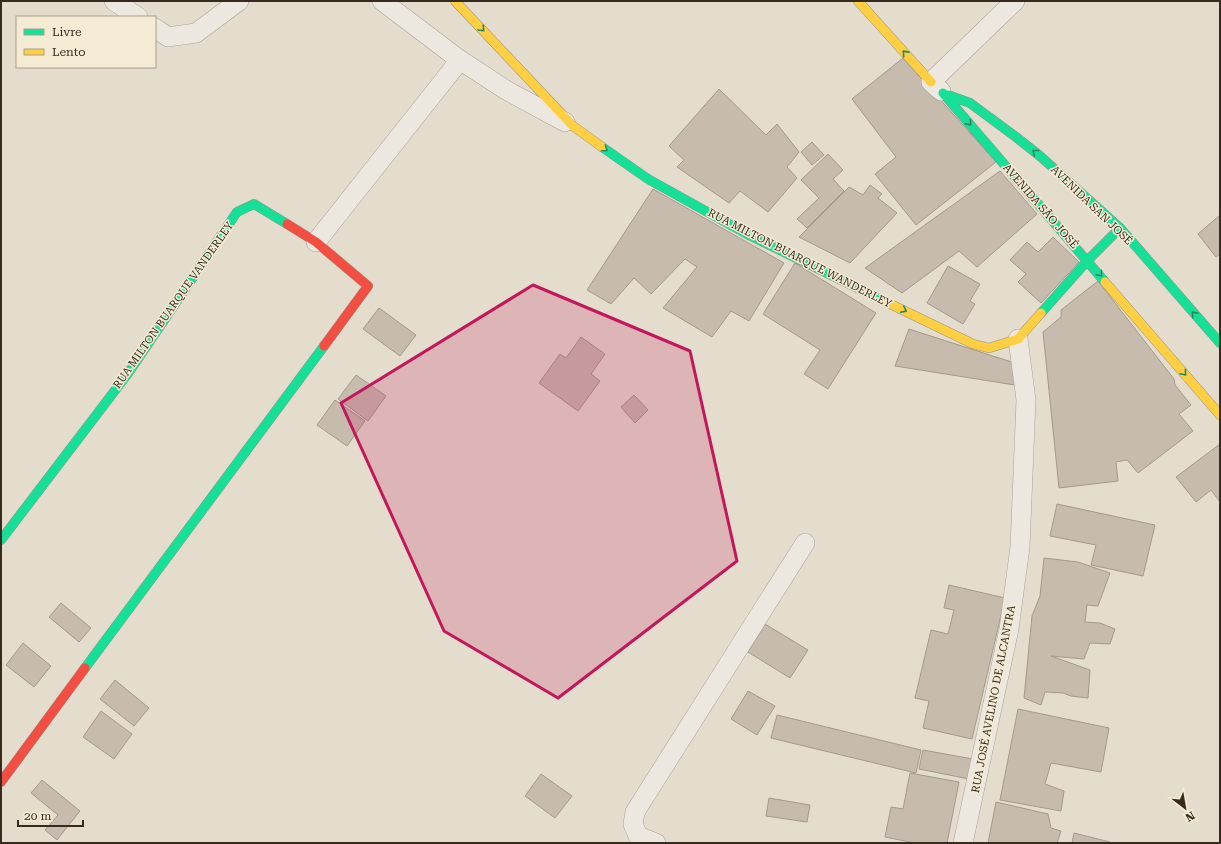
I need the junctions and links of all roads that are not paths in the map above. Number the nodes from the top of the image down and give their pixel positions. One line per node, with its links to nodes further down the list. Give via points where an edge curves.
1 (114, 1): 7 (street)
2 (239, 1): 8 (street, via 196,33 168,37)
3 (382, 1): 9 (street, RUA MILTON BUARQUE WANDERLEY)
4 (455, 1): 11 (street, RUA MILTON BUARQUE WANDERLEY, one-way to 11)
5 (858, 1): 10 (street, AVENIDA SÃO JOSÉ, one-way to 5)
6 (1015, 1): 10 (street)
7 (136, 16)
8 (156, 29)
9 (460, 60): 11 (street, RUA MILTON BUARQUE WANDERLEY, via 506,90); 15 (street)
10 (937, 88): 12 (street, AVENIDA SAN JOSÉ, via 970,103); 13 (street, AVENIDA SÃO JOSÉ, one-way to 13)
11 (573, 126): 17 (street, RUA MILTON BUARQUE WANDERLEY, one-way to 17, via 648,179 747,234 973,344 989,348)
12 (1016, 137): 13 (street, via 1005,141); 14 (street, AVENIDA SAN JOSÉ, one-way to 12)
13 (996, 154): 16 (street, AVENIDA SÃO JOSÉ)
14 (1120, 228): 16 (street); 18 (street, AVENIDA SAN JOSÉ, one-way to 14)
15 (316, 242): 20 (street, RUA MILTON BUARQUE VANDERLEY, via 254,204 237,212 129,372); 22 (street, via 368,286)
16 (1088, 260): 17 (street); 19 (street, AVENIDA SÃO JOSÉ, one-way to 19)
17 (1018, 339): 24 (street, RUA JOSÉ AVELINO DE ALCANTRA, via 1026,400 1020,547 1009,629)
18 (1220, 343)
19 (1220, 415)
20 (1, 540)
21 (805, 544): 23 (street, via 635,812 632,824 638,836)
22 (1, 782)
23 (656, 843)
24 (963, 843)

